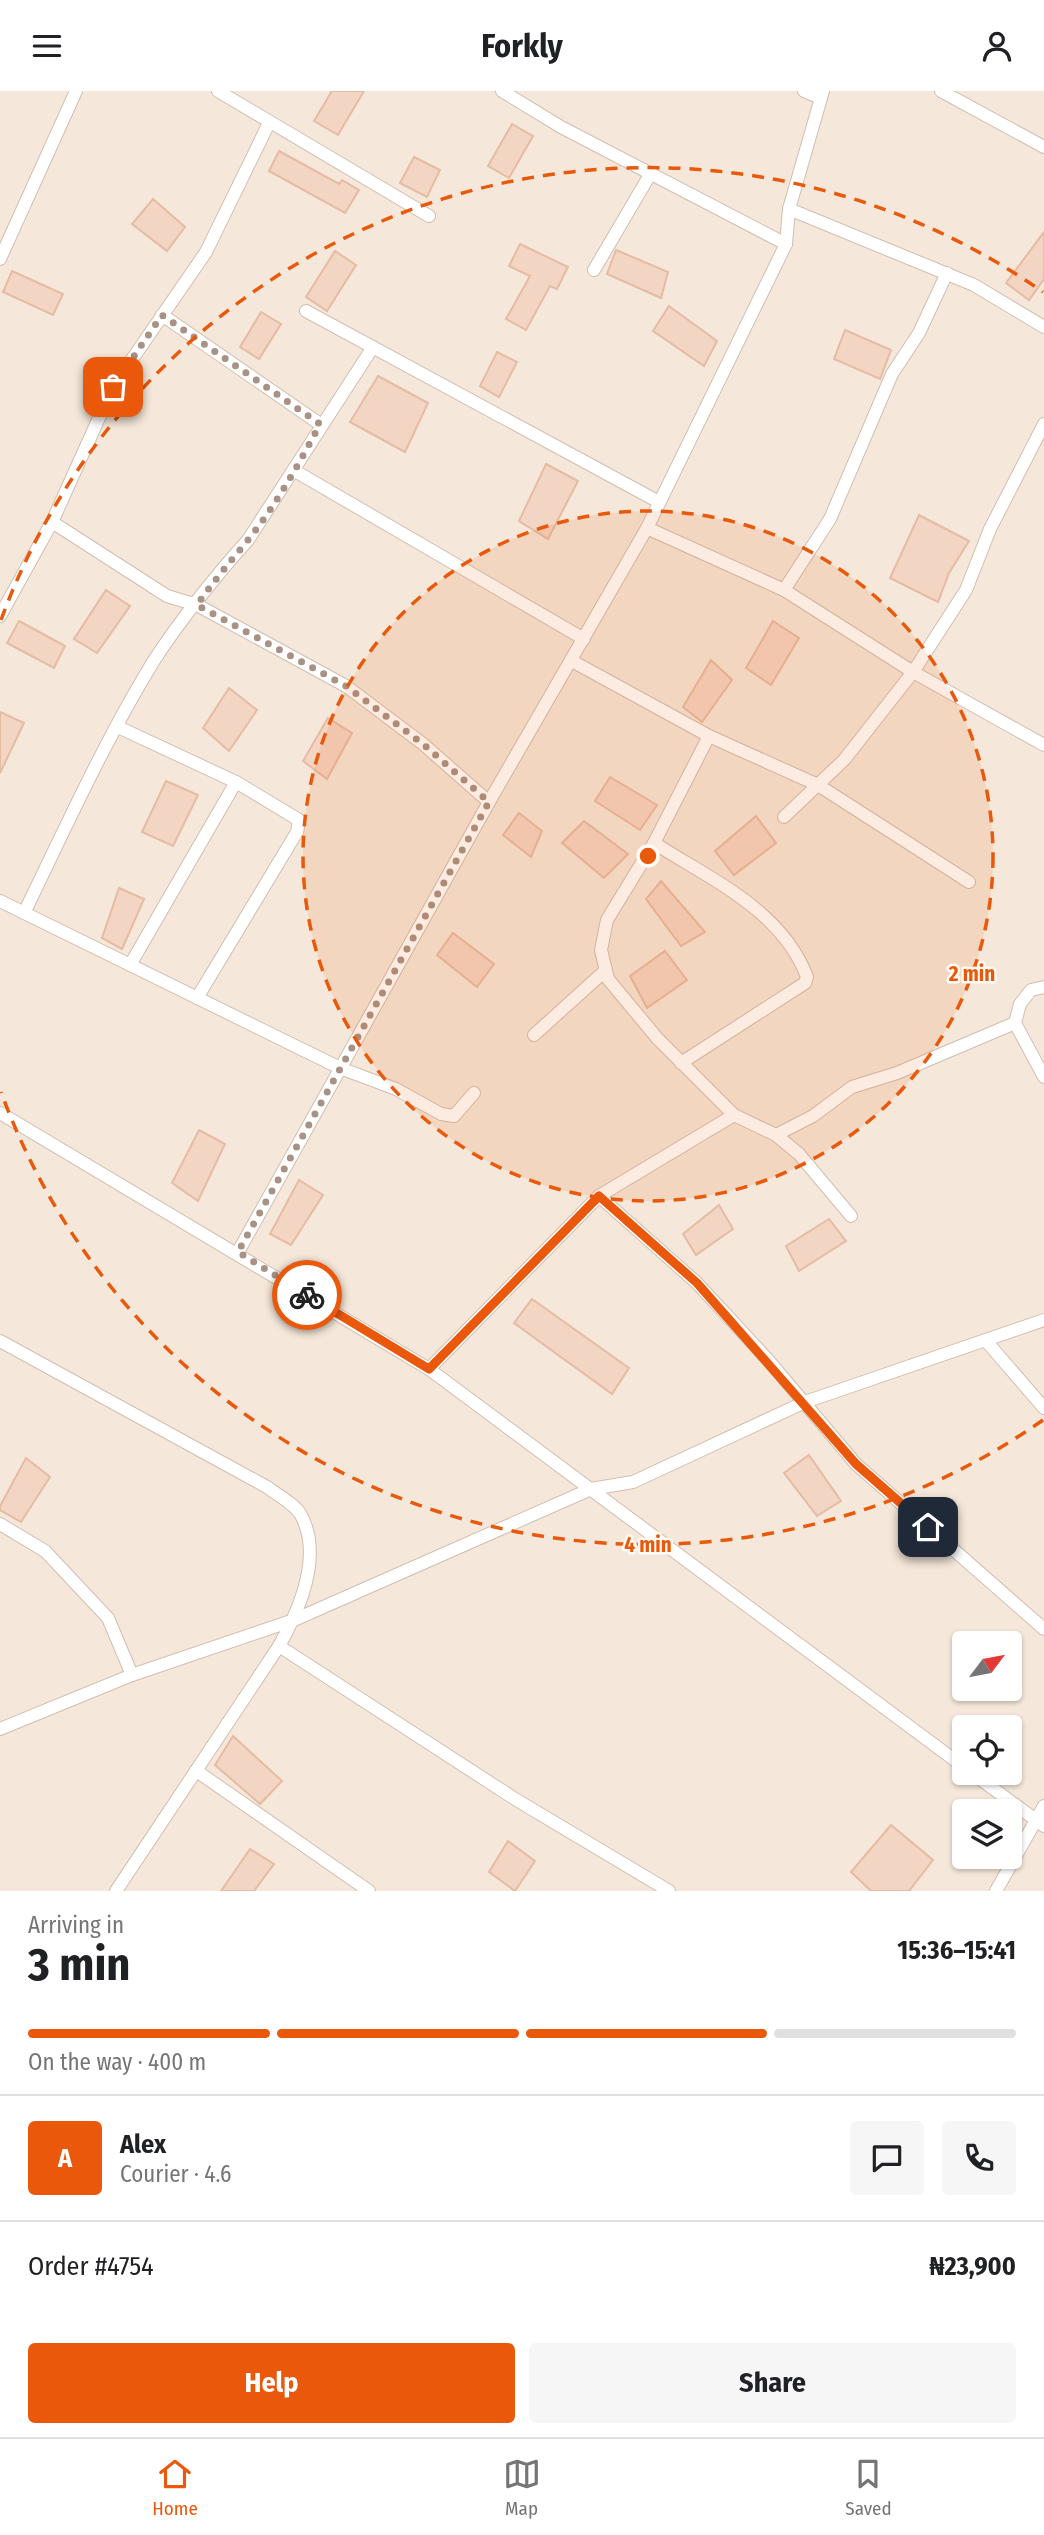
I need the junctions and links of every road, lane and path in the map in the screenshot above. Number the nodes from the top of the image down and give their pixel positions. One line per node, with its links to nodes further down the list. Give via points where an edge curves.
1 (76, 91): 13 (street)
2 (218, 91): 7 (street)
3 (502, 91): 9 (street)
4 (804, 91): 6 (street)
5 (941, 91): 8 (street)
6 (822, 95): 10 (street)
7 (269, 123): 11 (street); 17 (street, via 206,252)
8 (1044, 147)
9 (651, 173): 12 (street); 14 (street)
10 (789, 209): 12 (street); 15 (street)
11 (429, 216)
12 (786, 244): 23 (street)
13 (0, 259)
14 (594, 270)
15 (947, 273): 18 (street); 26 (street, via 919,333 892,374 830,519)
16 (306, 311): 19 (street)
17 (162, 315): 20 (street); 24 (street, via 113,387)
18 (1044, 327)
19 (373, 347): 20 (street); 23 (street)
20 (320, 424): 22 (street)
21 (1044, 424): 31 (street, via 990,529 966,590)
22 (295, 471): 27 (street); 29 (street)
23 (659, 502): 25 (street)
24 (52, 521): 27 (street, via 167,596); 28 (street)
25 (647, 528): 26 (street); 29 (street)
26 (784, 590): 31 (street)
27 (197, 605): 32 (street, via 154,661); 37 (street, via 346,686)
28 (0, 616)
29 (584, 639): 30 (street)
30 (572, 660): 33 (street); 37 (street)
31 (913, 672): 34 (street); 36 (street, via 844,760)
32 (118, 727): 35 (street); 42 (street)
33 (709, 736): 36 (street); 39 (street)
34 (1044, 745)
35 (236, 782): 43 (street); 46 (street, via 294,815 300,826)
36 (818, 785): 38 (street); 40 (street)
37 (489, 802): 50 (street)
38 (784, 817)
39 (654, 843): 44 (street, via 607,919 601,950); 49 (street, via 780,929 807,977 805,983)
40 (969, 882)
41 (0, 901): 42 (street)
42 (24, 913): 43 (street)
43 (130, 965): 46 (street)
44 (606, 970): 48 (street); 49 (street, via 608,979)
45 (1044, 987): 47 (street, via 1031,990 1020,1004)
46 (197, 998): 50 (street)
47 (1015, 1023): 51 (street); 55 (street, via 852,1087 813,1116)
48 (534, 1035)
49 (681, 1063): 54 (street)
50 (340, 1068): 52 (street, via 396,1089 441,1114 454,1116); 58 (street)
51 (1044, 1077)
52 (474, 1093)
53 (0, 1113): 58 (street)
54 (734, 1115): 55 (street); 56 (street)
55 (776, 1135): 57 (street, via 799,1154)
56 (599, 1196): 62 (street); 63 (street, via 697,1283)
57 (851, 1216)
58 (238, 1252): 62 (street)
59 (1044, 1320): 61 (street)
60 (0, 1341): 67 (street, via 267,1486 300,1514 311,1557)
61 (987, 1342): 63 (street); 64 (street)
62 (429, 1369): 65 (street)
63 (805, 1402): 65 (street, via 633,1482); 68 (street, via 856,1464)
64 (1044, 1408)
65 (591, 1489): 67 (street); 72 (street)
66 (0, 1524): 70 (street, via 45,1551 108,1618)
67 (294, 1620): 69 (street); 70 (street)
68 (1044, 1629)
69 (279, 1646): 73 (street); 79 (street, via 515,1799)
70 (132, 1675): 71 (street)
71 (0, 1729)
72 (952, 1758)
73 (198, 1772): 77 (street); 78 (street)
74 (988, 1785): 76 (street)
75 (1044, 1806): 76 (street)
76 (1040, 1823): 80 (street)
77 (116, 1891)
78 (369, 1891)
79 (669, 1891)
80 (996, 1891)

